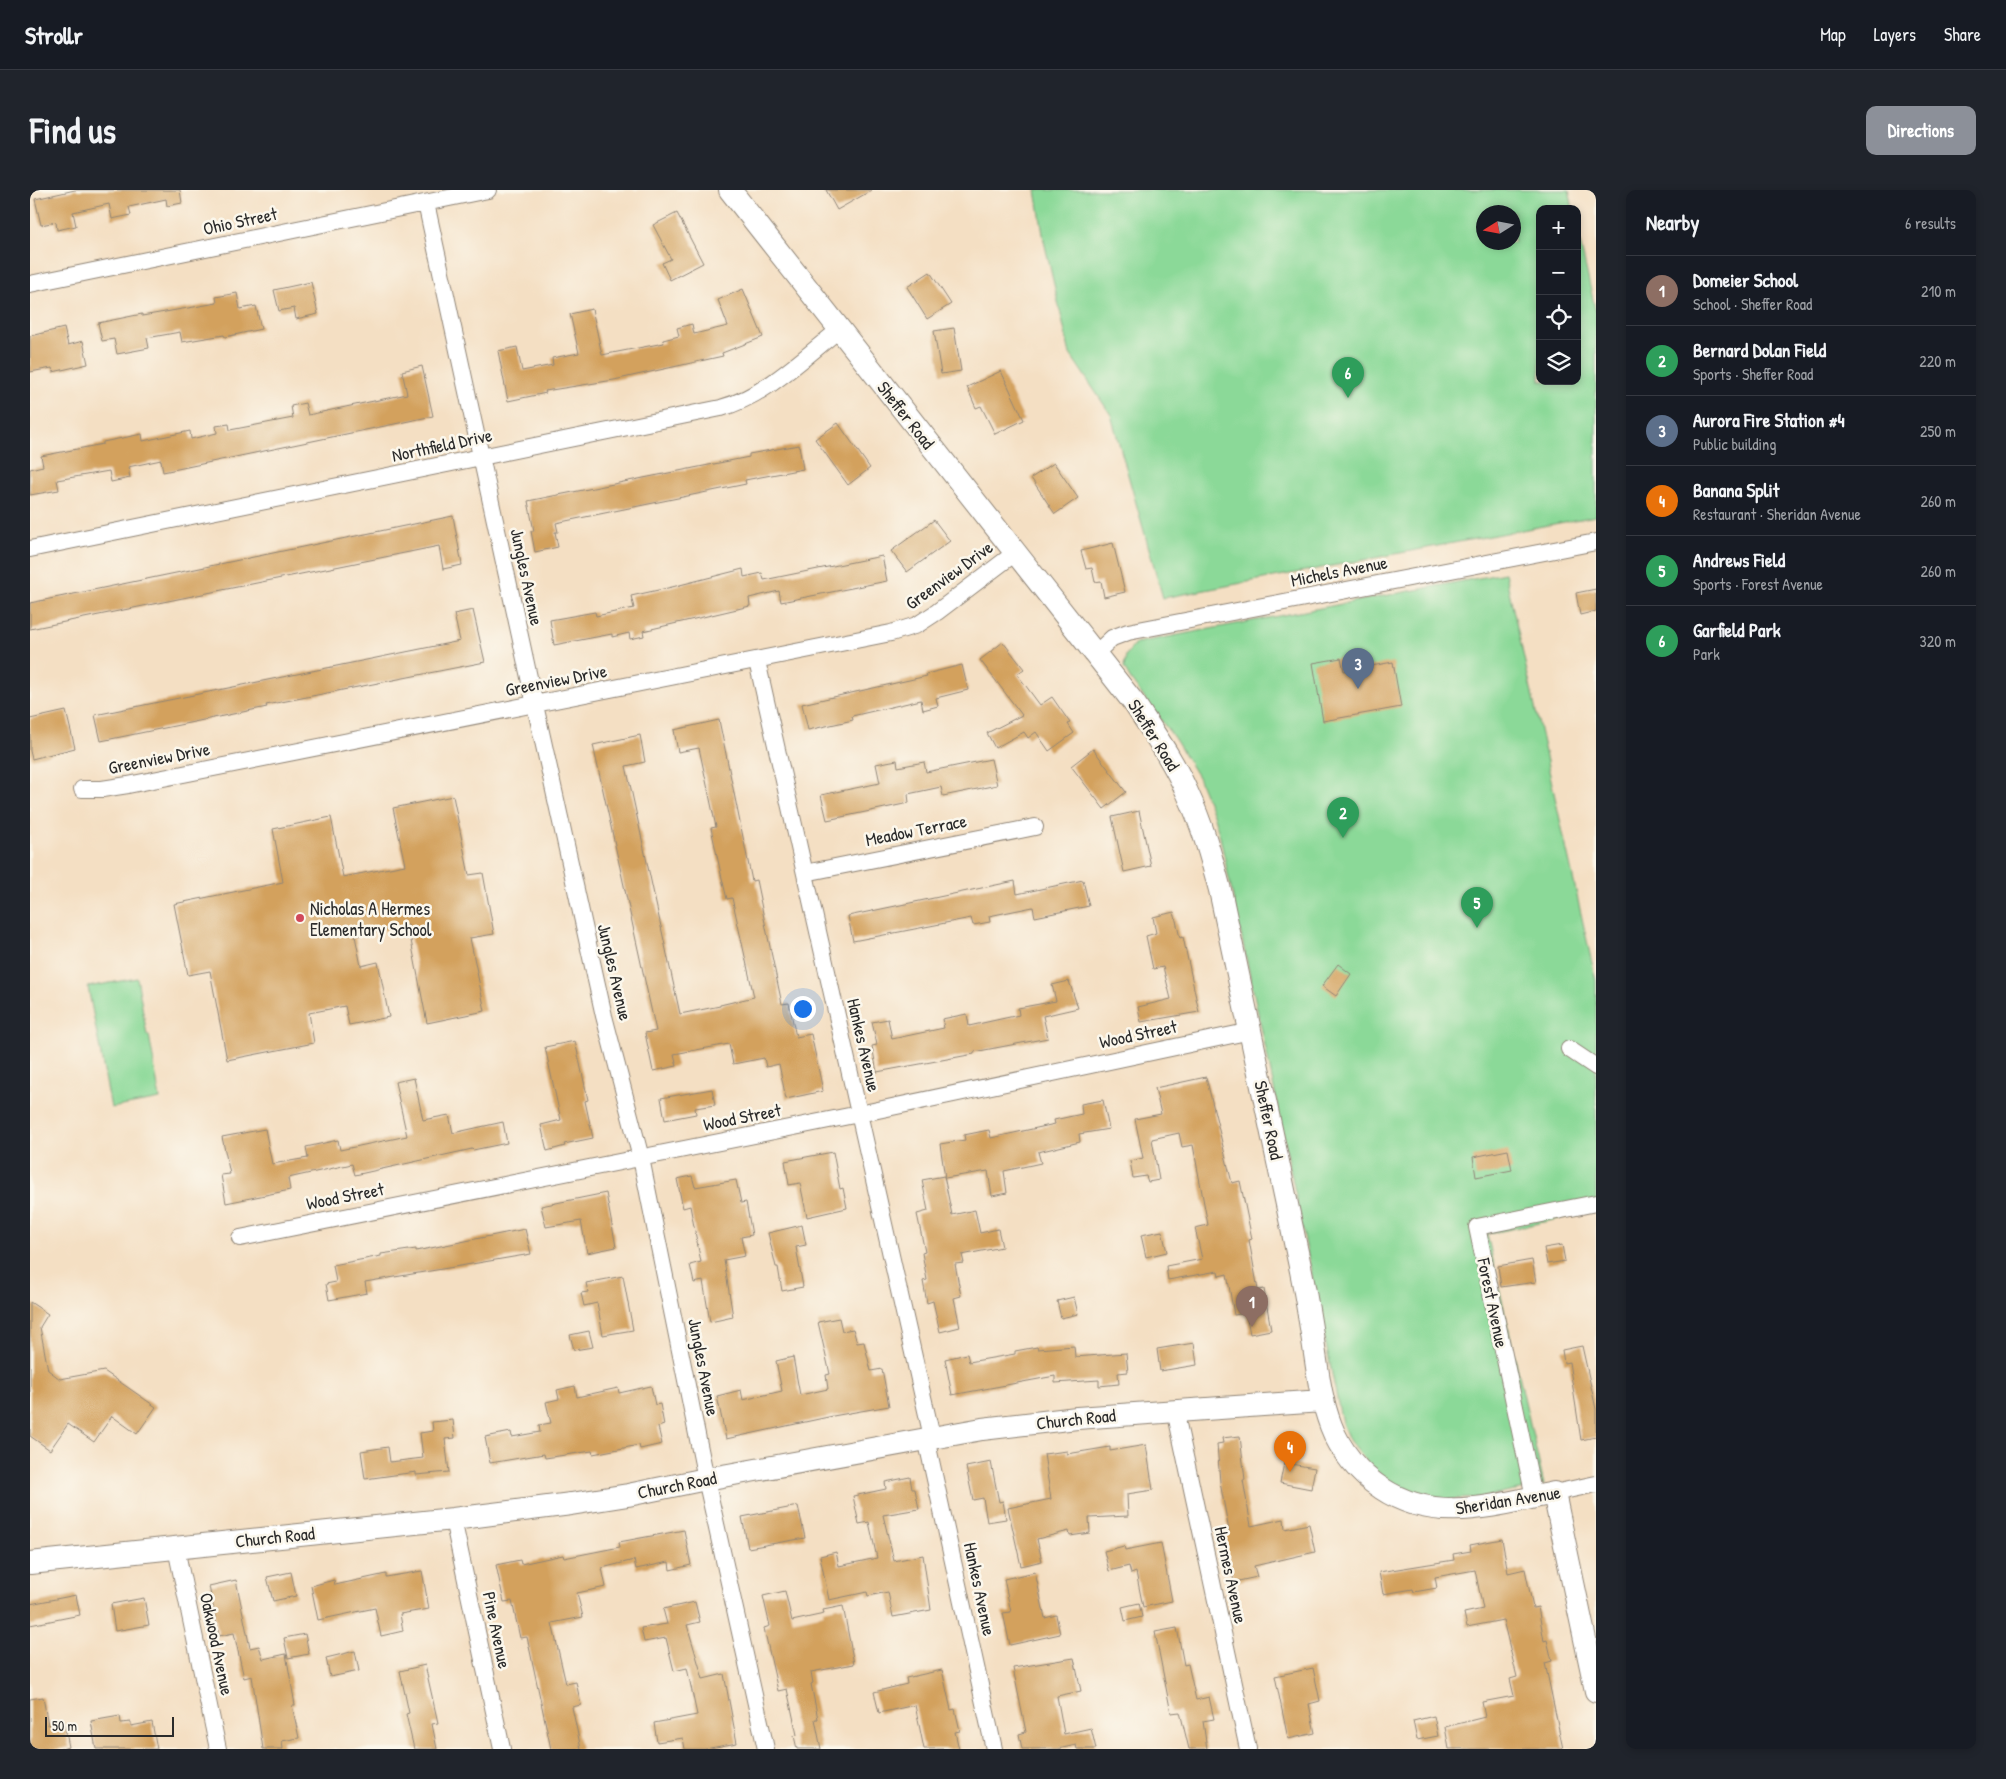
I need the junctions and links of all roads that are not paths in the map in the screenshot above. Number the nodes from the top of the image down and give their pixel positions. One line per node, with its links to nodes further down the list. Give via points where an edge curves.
1 (488, 190): 3 (street, Ohio Street)
2 (730, 190): 5 (street, Sheffer Road)
3 (426, 203): 4 (street, Ohio Street); 6 (street, Jungles Avenue)
4 (30, 284)
5 (840, 329): 6 (street, Northfield Drive, via 757,394 740,403); 9 (street, Sheffer Road)
6 (481, 458): 8 (street, Northfield Drive); 12 (street, Jungles Avenue)
7 (1596, 542): 10 (street, Michels Avenue, via 1128,632 1112,638)
8 (30, 549)
9 (1015, 553): 10 (street, Sheffer Road); 11 (street, Greenview Drive, via 917,625)
10 (1096, 653): 16 (street, Sheffer Road, via 1156,736 1174,766 1200,823 1220,890)
11 (757, 661): 12 (street, Greenview Drive); 15 (street, Hankes Avenue)
12 (535, 705): 13 (street, Greenview Drive, via 128,785); 20 (street, Jungles Avenue, via 604,1016)
13 (82, 789)
14 (1035, 827): 15 (street, Meadow Terrace)
15 (805, 873): 19 (street, Hankes Avenue)
16 (1251, 1030): 19 (street, Wood Street); 23 (street, Sheffer Road, via 1308,1309)
17 (1569, 1049): 18 (street)
18 (1596, 1067)
19 (859, 1114): 20 (street, Wood Street); 25 (street, Hankes Avenue)
20 (641, 1158): 22 (street, Wood Street); 26 (street, Jungles Avenue)
21 (1596, 1203): 28 (street, Forest Avenue, via 1478,1227)
22 (240, 1238)
23 (1322, 1401): 24 (street, Church Road); 28 (street, Sheridan Avenue, via 1336,1437 1352,1461 1379,1488 1396,1497 1415,1505 1456,1511)
24 (1175, 1410): 25 (street, Church Road, via 1077,1418); 37 (street, Hermes Avenue)
25 (929, 1438): 26 (street, Church Road); 36 (street, Hankes Avenue)
26 (706, 1479): 29 (street, Church Road, via 628,1495); 35 (street, Jungles Avenue)
27 (1596, 1484): 28 (street, Sheridan Avenue)
28 (1544, 1495): 32 (street, Forest Avenue)
29 (453, 1518): 30 (street, Church Road); 34 (street, Pine Avenue)
30 (176, 1548): 31 (street, Church Road); 33 (street, Oakwood Avenue)
31 (30, 1563)
32 (1596, 1691)
33 (218, 1749)
34 (502, 1749)
35 (766, 1749)
36 (994, 1749)
37 (1248, 1749)

